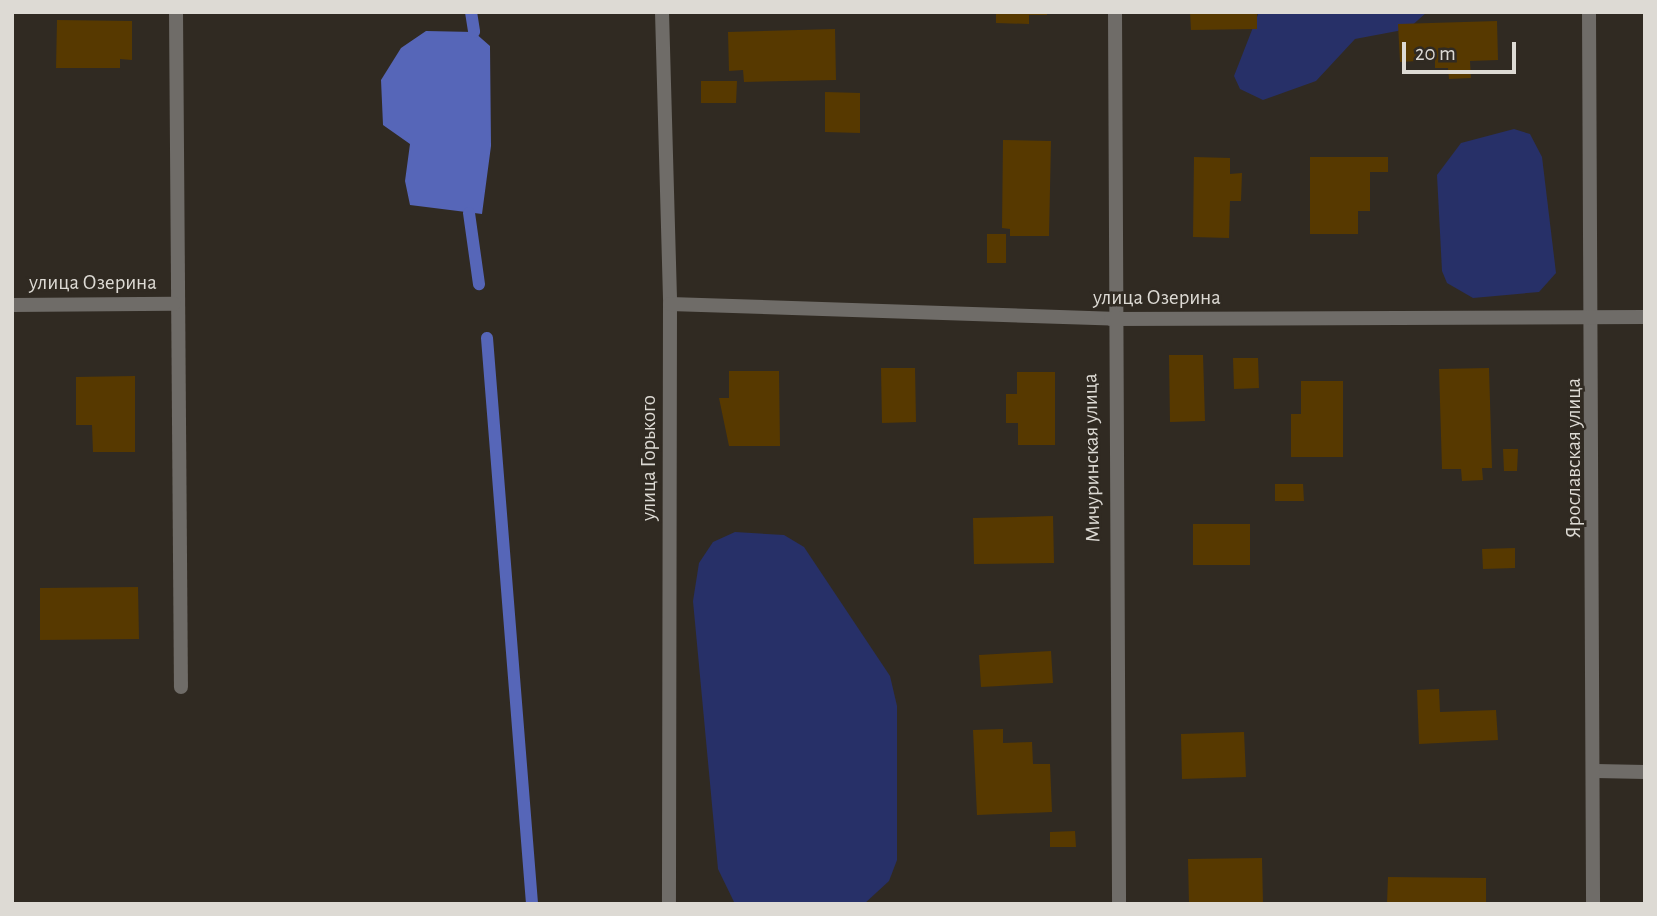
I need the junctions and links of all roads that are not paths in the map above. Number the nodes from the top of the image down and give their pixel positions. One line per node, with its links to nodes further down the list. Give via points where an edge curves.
1 (176, 12): 5 (street)
2 (662, 12): 6 (street, улица Горького)
3 (1115, 12): 10 (street, Мичуринская улица)
4 (1589, 12): 8 (street, Ярославская улица)
5 (174, 304): 7 (street, улица Озерина); 11 (street)
6 (670, 304): 10 (street, улица Озерина); 14 (street, улица Горького)
7 (12, 305)
8 (1595, 317): 9 (street, улица Озерина); 10 (street, улица Озерина); 12 (street, Ярославская улица)
9 (1645, 317)
10 (1111, 319): 15 (street, Мичуринская улица)
11 (181, 687)
12 (1596, 771): 13 (street); 16 (street, Ярославская улица)
13 (1645, 772)
14 (668, 904)
15 (1119, 904)
16 (1593, 904)

